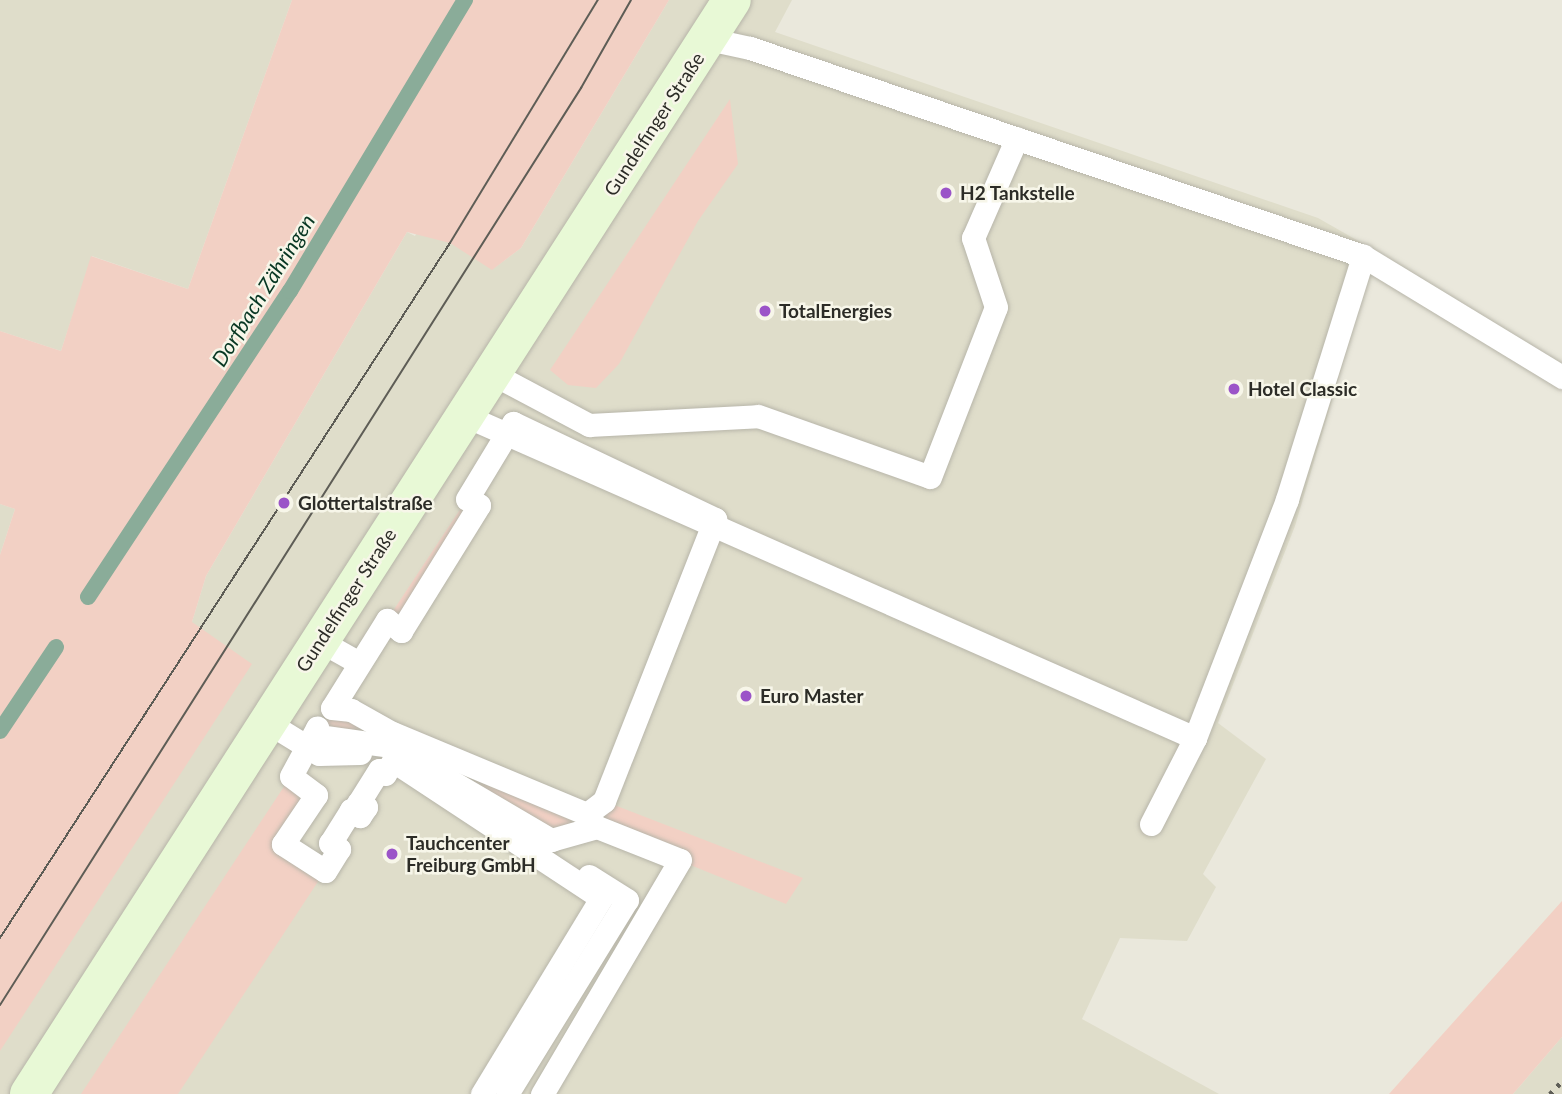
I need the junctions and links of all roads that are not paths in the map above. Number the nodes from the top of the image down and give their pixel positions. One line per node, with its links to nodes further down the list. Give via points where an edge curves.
1 (732, 0): 2 (street, Gundelfinger Straße)
2 (708, 39): 3 (lane, via 750,48); 5 (street, Gundelfinger Straße)
3 (1017, 138): 4 (lane); 5 (lane, via 973,237 996,307 930,477 758,416 589,425)
4 (1363, 256): 6 (lane); 13 (lane, via 1287,499)
5 (493, 374): 7 (street, Gundelfinger Straße)
6 (1562, 377)
7 (466, 416): 8 (lane); 10 (street, Gundelfinger Straße)
8 (506, 435): 9 (lane); 11 (lane, via 467,499 478,505 401,631 387,620)
9 (712, 526): 11 (lane, via 604,801 587,814 392,733 351,710 332,708); 13 (lane)
10 (320, 641): 11 (lane); 12 (street, Gundelfinger Straße)
11 (359, 663)
12 (267, 722): 14 (lane); 16 (street, Gundelfinger Straße)
13 (1195, 738): 15 (lane)
14 (307, 747): 17 (lane, via 291,776 316,795 284,844 325,871 339,849 330,843 351,810 360,817 366,807 358,803 379,771 385,774 393,761 601,898); 18 (lane, via 319,754 396,753 627,900); 19 (lane, via 317,728 318,736 391,746 551,839 597,827 680,860)
15 (1152, 824)
16 (29, 1094)
17 (482, 1094)
18 (507, 1094)
19 (542, 1094)

